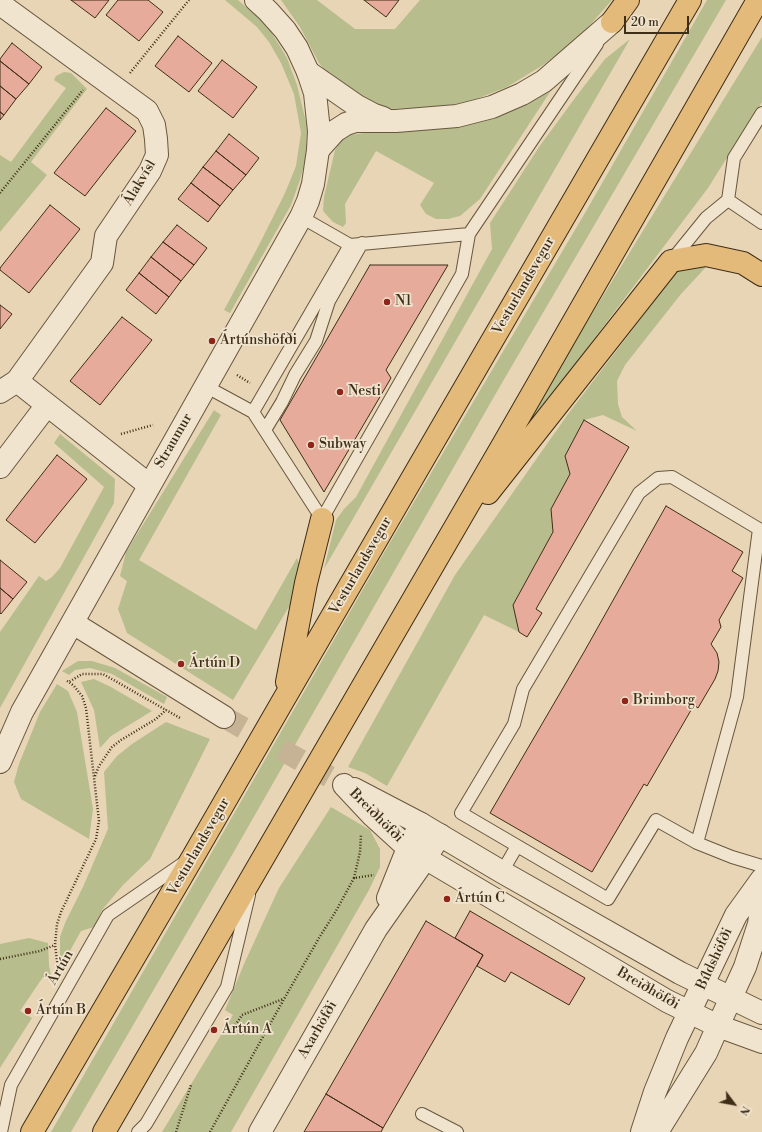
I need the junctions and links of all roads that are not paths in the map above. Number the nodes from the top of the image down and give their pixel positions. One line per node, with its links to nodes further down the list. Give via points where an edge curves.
1 (256, 0): 7 (street, Straumur, via 285,30)
2 (628, 0): 6 (highway)
3 (690, 0): 29 (highway, Vesturlandsvegur)
4 (758, 0): 27 (highway)
5 (0, 4): 18 (street, Álakvísl, via 148,112 154,125 157,155 150,171 106,236 102,263)
6 (612, 22): 9 (street, via 544,81 522,94 492,107 457,116); 14 (lane)
7 (308, 72): 9 (street, via 357,106 374,115); 10 (street, Straumur, via 318,112)
8 (762, 113): 11 (lane, via 734,158)
9 (396, 121): 10 (street, via 346,124 335,131)
10 (318, 150): 12 (street, Straumur, via 313,184)
11 (728, 200): 13 (lane); 16 (lane, via 706,218)
12 (301, 217): 15 (lane); 19 (street, Straumur)
13 (762, 223)
14 (469, 234): 15 (lane); 25 (lane, via 462,274)
15 (356, 244): 21 (lane); 22 (lane, via 329,301 316,341)
16 (671, 261): 17 (highway, via 706,255 743,264); 27 (highway)
17 (762, 275)
18 (8, 386): 20 (street, Álakvísl)
19 (205, 386): 21 (lane); 24 (street, Straumur)
20 (48, 405): 23 (street); 24 (street, Álakvísl)
21 (253, 412): 22 (lane)
22 (265, 430): 25 (lane)
23 (0, 467)
24 (149, 485): 28 (street, Straumur)
25 (322, 519): 29 (highway, via 306,583)
26 (761, 530): 33 (lane, via 737,697); 34 (lane, via 672,477 658,478 638,493 523,689 514,724 461,813)
27 (439, 555): 39 (highway)
28 (73, 623): 30 (street); 31 (street, Straumur, via 22,712)
29 (284, 699): 36 (highway, Vesturlandsvegur)
30 (224, 717)
31 (0, 762)
32 (430, 829): 35 (street, Axarhöfði); 35 (street, Breiðhöfði, via 344,785 373,816); 38 (street, Breiðhöfði)
33 (698, 843): 34 (lane, via 656,820 608,899); 37 (lane)
34 (517, 846): 38 (lane)
35 (417, 854): 44 (street, Breiðhöfði); 53 (street, Axarhöfði)
36 (194, 856): 49 (lane, Ártún, via 108,915 11,1085); 50 (highway, Vesturlandsvegur)
37 (762, 866)
38 (502, 872): 42 (street, Breiðhöfði)
39 (254, 874): 51 (highway); 52 (lane, via 227,987 146,1124)
40 (762, 879): 42 (street, Bíldshöfði, via 736,916)
41 (762, 901): 43 (street, Bíldshöfði, via 759,924)
42 (703, 984): 43 (street, Breiðhöfði); 44 (street, Bíldshöfði)
43 (732, 997): 45 (street, Breiðhöfði); 46 (street, Bíldshöfði)
44 (690, 1013): 46 (street, Breiðhöfði); 55 (street, Bíldshöfði, via 655,1092)
45 (762, 1013)
46 (718, 1026): 47 (street, Breiðhöfði); 56 (street, Bíldshöfði, via 700,1063)
47 (762, 1042)
48 (422, 1114): 54 (lane)
49 (1, 1132)
50 (32, 1132)
51 (104, 1132)
52 (138, 1132)
53 (260, 1132)
54 (457, 1132)
55 (642, 1132)
56 (657, 1132)

